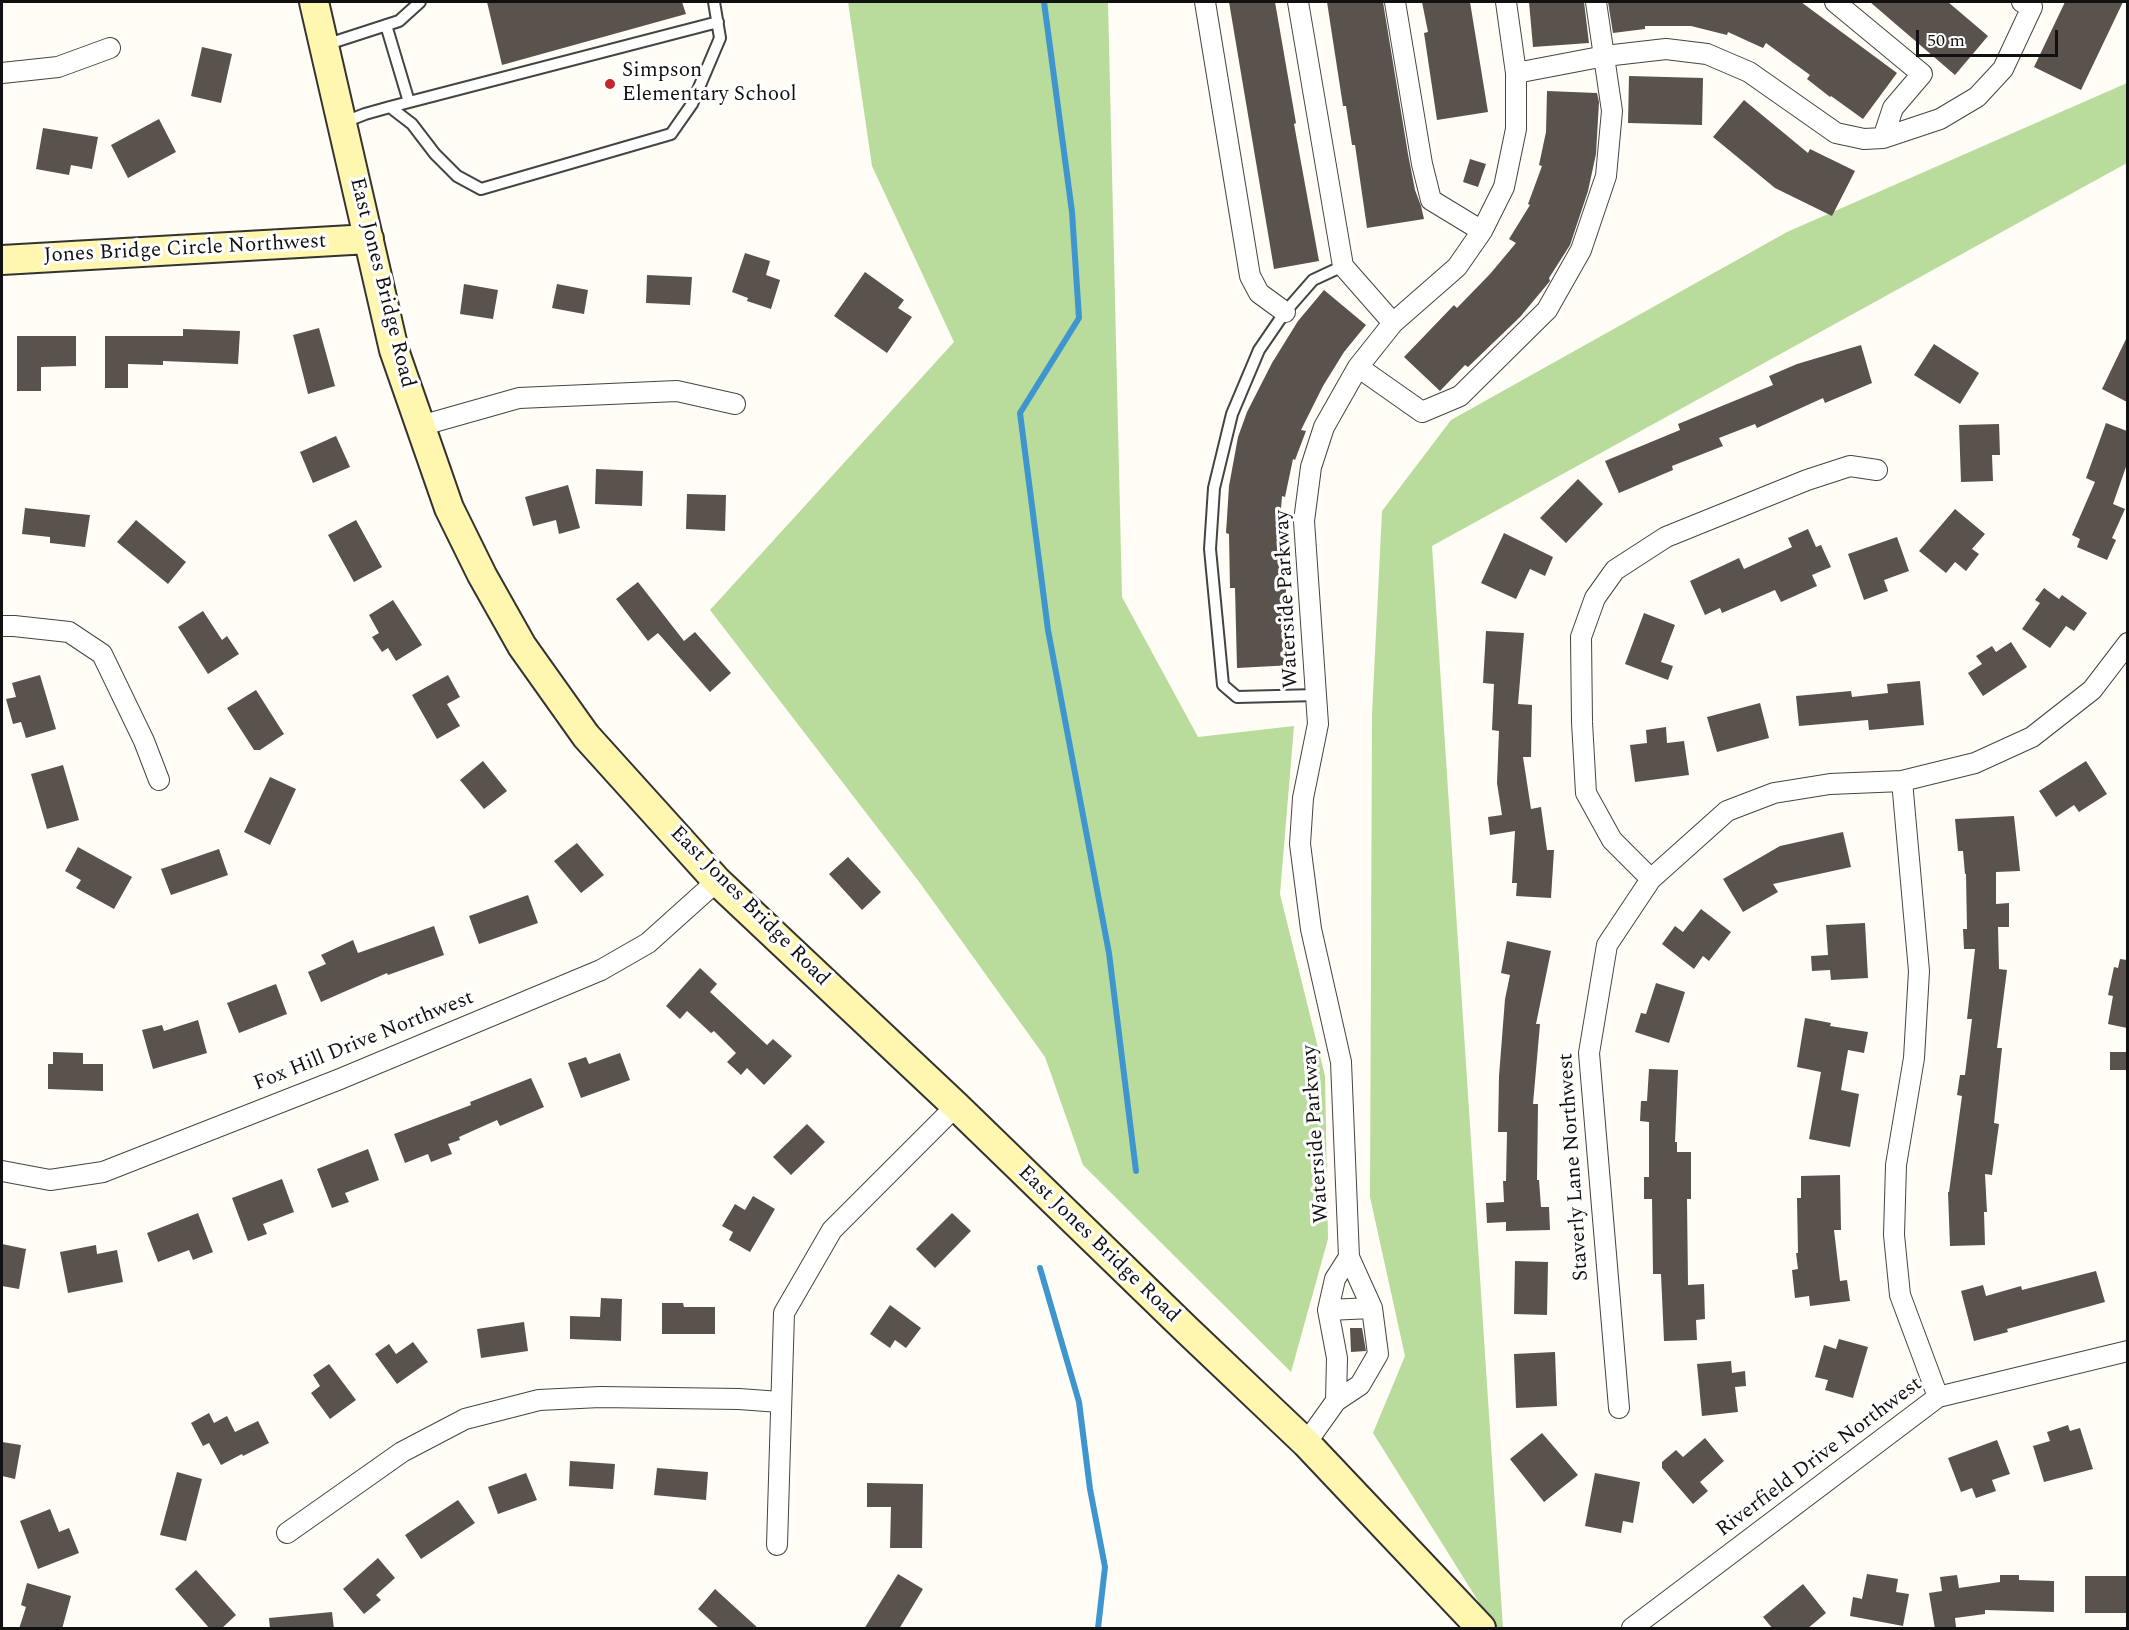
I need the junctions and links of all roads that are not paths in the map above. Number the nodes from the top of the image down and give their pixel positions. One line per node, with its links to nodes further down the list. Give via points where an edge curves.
1 (314, 2): 13 (street, East Jones Bridge Road)
2 (420, 2): 12 (lane, via 399,21)
3 (714, 2): 11 (lane)
4 (1205, 2): 26 (street, via 1250,276 1259,293)
5 (1298, 2): 25 (street)
6 (1395, 2): 22 (street, via 1431,200)
7 (1506, 2): 17 (street, Waterside Parkway)
8 (1596, 2): 15 (street)
9 (1835, 2): 21 (street, via 1922,74 1893,108)
10 (2029, 3): 21 (street, via 2003,69 1977,97 1940,119)
11 (718, 22): 18 (lane); 19 (lane, via 720,38 705,75 692,104 671,134 481,189 457,176 412,124)
12 (386, 25): 13 (lane); 18 (lane)
13 (324, 46): 20 (street, East Jones Bridge Road)
14 (110, 48): 16 (street, via 58,67)
15 (1605, 56): 17 (street); 21 (street, via 1666,49 1707,54 1749,72 1836,133 1864,139); 28 (street, via 1612,111 1606,176 1581,250 1546,310 1460,396 1422,412)
16 (2, 73)
17 (1516, 73): 22 (street, Waterside Parkway, via 1516,129 1504,187)
18 (409, 102): 19 (lane)
19 (390, 106): 20 (lane)
20 (342, 123): 23 (street, East Jones Bridge Road)
21 (1883, 138)
22 (1482, 231): 27 (street, Waterside Parkway, via 1458,267)
23 (369, 239): 24 (street, Jones Bridge Circle Northwest); 30 (street, East Jones Bridge Road, via 394,350)
24 (2, 260)
25 (1343, 266): 26 (lane, via 1313,280); 27 (street)
26 (1285, 312): 34 (lane, via 1259,350 1232,414 1214,488 1210,549 1223,685 1237,697)
27 (1393, 323): 28 (street, Waterside Parkway)
28 (1358, 367): 34 (street, Waterside Parkway, via 1324,428 1311,467 1304,521)
29 (735, 404): 30 (street, via 677,391 519,398)
30 (420, 426): 38 (street, East Jones Bridge Road, via 454,518 522,646 586,736)
31 (1877, 470): 37 (street, via 1850,466 1666,537 1615,570 1595,598 1581,637 1586,793 1612,840)
32 (2, 626): 35 (street, via 69,632 102,654)
33 (2127, 643): 36 (street, Staverly Lane Northwest, via 2092,690 2032,737 1975,763)
34 (1317, 695): 41 (street, Waterside Parkway, via 1318,724 1303,798 1300,844 1311,929 1341,1062)
35 (159, 780)
36 (1902, 781): 37 (street, Staverly Lane Northwest, via 1830,784 1774,793 1727,811); 45 (street, via 1919,971 1914,1058 1896,1165 1894,1235 1900,1295)
37 (1651, 879): 48 (street, Staverly Lane Northwest, via 1607,945 1589,1053)
38 (717, 881): 39 (street, East Jones Bridge Road); 40 (street, Fox Hill Drive Northwest, via 648,943 601,970 340,1079 103,1172 50,1180)
39 (956, 1106): 47 (street, via 832,1230 784,1313); 49 (street, East Jones Bridge Road)
40 (2, 1171)
41 (1349, 1257): 42 (street, Waterside Parkway); 43 (street, via 1335,1279)
42 (1372, 1308): 43 (street); 46 (street, Waterside Parkway, via 1378,1354 1360,1385)
43 (1328, 1310): 46 (street, via 1336,1358)
44 (2127, 1351): 45 (street, Riverfield Drive Northwest)
45 (1938, 1397): 53 (street, Riverfield Drive Northwest)
46 (1336, 1401): 49 (street, Waterside Parkway)
47 (780, 1402): 50 (street, via 739,1398 549,1399 465,1419 402,1452); 51 (street)
48 (1619, 1408)
49 (1306, 1443): 52 (street, East Jones Bridge Road)
50 (287, 1533)
51 (777, 1545)
52 (1481, 1629)
53 (1632, 1629)

